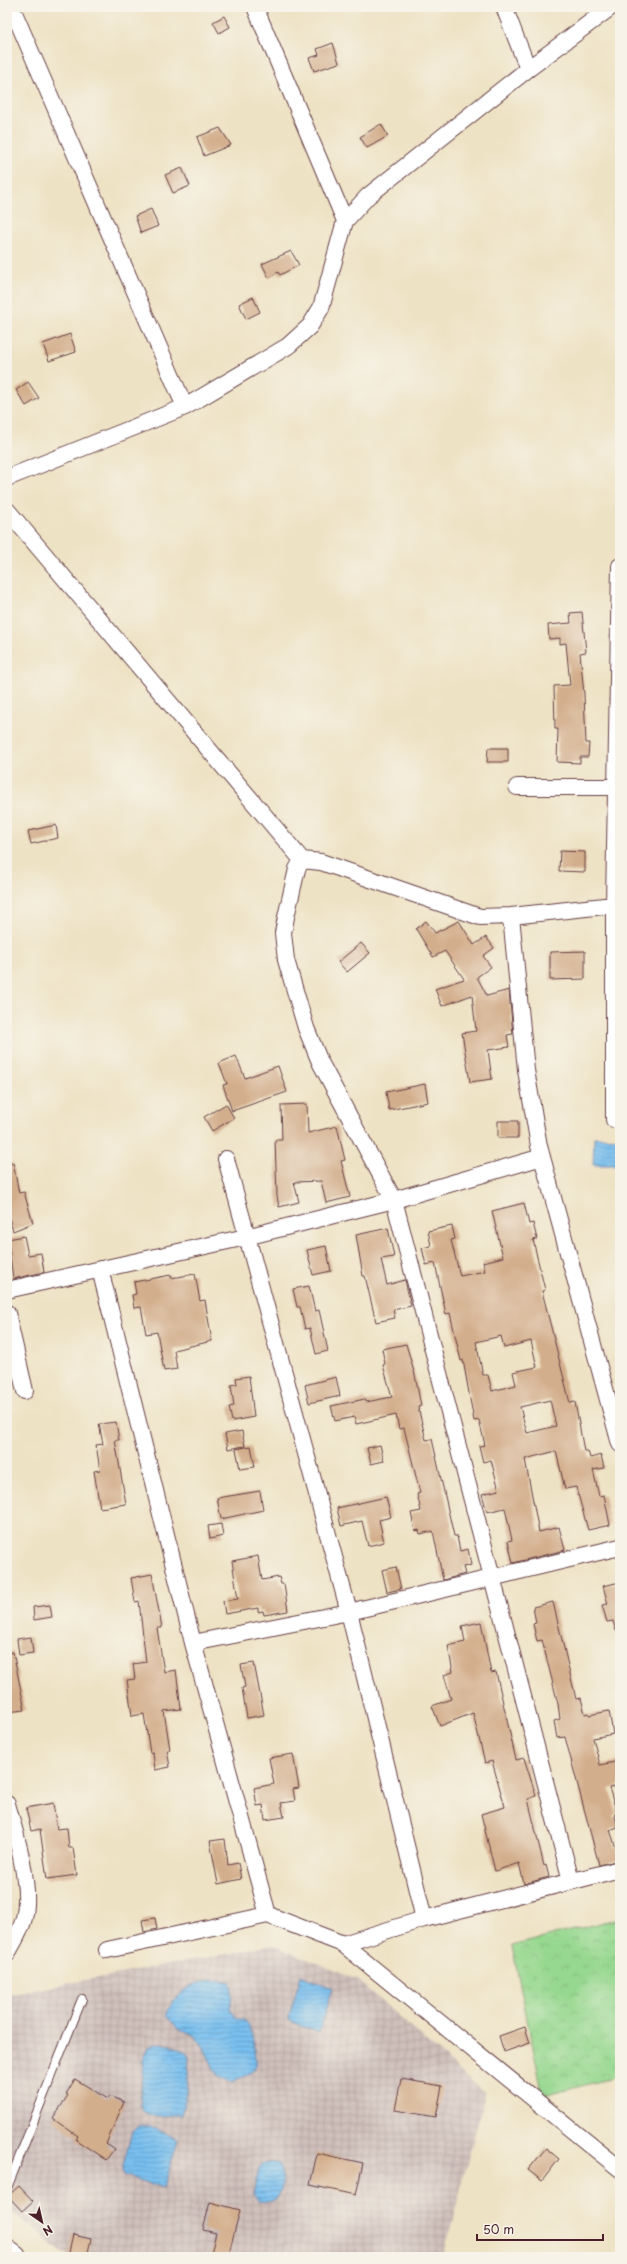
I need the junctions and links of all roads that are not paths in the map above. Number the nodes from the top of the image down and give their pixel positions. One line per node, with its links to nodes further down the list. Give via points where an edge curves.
1 (255, 7): 6 (street)
2 (504, 7): 5 (street)
3 (611, 7): 5 (street)
4 (16, 14): 7 (street)
5 (528, 69): 6 (street, via 368,196)
6 (346, 221): 7 (street, via 321,308 310,326 288,346)
7 (185, 407): 8 (street)
8 (7, 478)
9 (7, 510): 13 (street)
10 (620, 566): 12 (street)
11 (517, 787): 12 (street)
12 (618, 787): 14 (street)
13 (302, 860): 15 (street, via 321,862 480,917); 19 (street, via 297,869 283,934 286,960 306,1028 320,1062)
14 (614, 905): 15 (street); 16 (street)
15 (511, 916): 17 (street, via 526,1070)
16 (614, 1120)
17 (542, 1158): 19 (street); 25 (street)
18 (226, 1159): 20 (street)
19 (394, 1200): 20 (street); 27 (street)
20 (246, 1237): 21 (street); 28 (street)
21 (100, 1269): 22 (street); 29 (street)
22 (7, 1290)
23 (7, 1313): 24 (street)
24 (26, 1391)
25 (620, 1444)
26 (620, 1547): 27 (street)
27 (493, 1578): 28 (street); 32 (street)
28 (349, 1612): 29 (street); 34 (street)
29 (193, 1643): 33 (street)
30 (7, 1804): 37 (street, via 17,1836 25,1894 24,1918)
31 (620, 1869): 32 (street)
32 (571, 1881): 34 (street)
33 (268, 1916): 35 (street); 36 (street)
34 (424, 1919): 35 (street)
35 (343, 1944): 39 (street)
36 (107, 1950)
37 (7, 1954)
38 (82, 1999): 40 (lane)
39 (620, 2169)
40 (7, 2188)
41 (7, 2251): 42 (main road)
42 (15, 2257)

